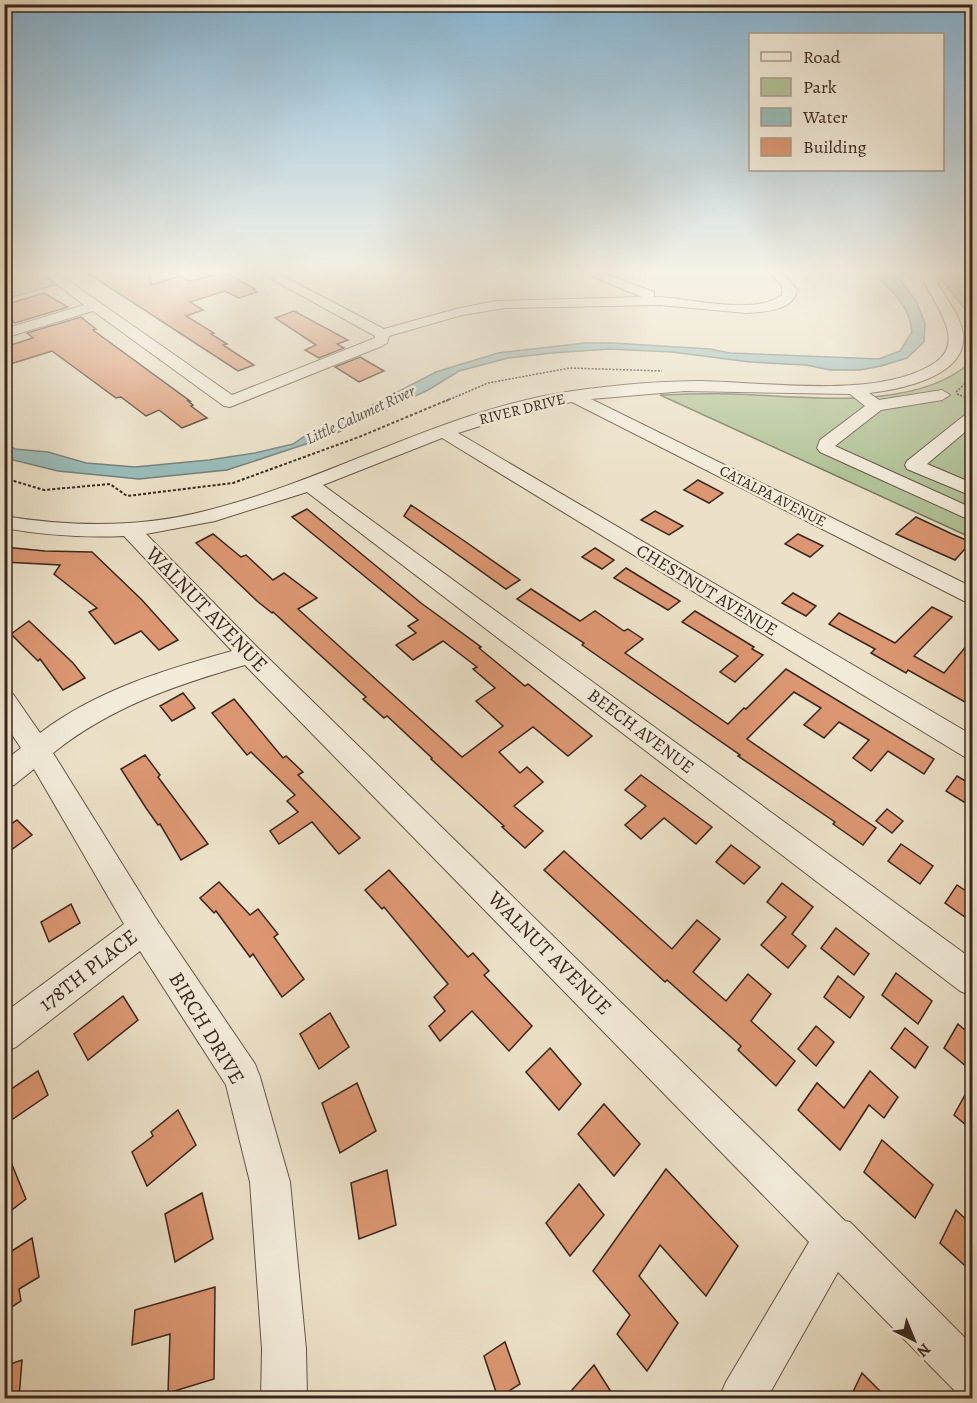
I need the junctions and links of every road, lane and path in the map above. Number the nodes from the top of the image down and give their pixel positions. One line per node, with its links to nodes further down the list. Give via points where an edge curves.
1 (139, 337): 2 (street, via 230,402 377,343)
2 (382, 337)
3 (965, 348): 4 (street, RIVER DRIVE, via 946,363)
4 (913, 379): 5 (street, RIVER DRIVE); 7 (street)
5 (852, 388): 6 (street, RIVER DRIVE, via 681,386); 8 (street)
6 (573, 396): 9 (street, RIVER DRIVE); 15 (street, CATALPA AVENUE)
7 (962, 402): 8 (street); 11 (street, via 914,465)
8 (876, 406): 12 (street, via 826,444 826,448)
9 (442, 431): 10 (street, RIVER DRIVE); 18 (street, CHESTNUT AVENUE)
10 (309, 483): 14 (street, RIVER DRIVE, via 207,518); 22 (street, BEECH AVENUE)
11 (972, 490)
12 (972, 515)
13 (4, 522): 14 (street, RIVER DRIVE, via 54,529)
14 (129, 529): 16 (street, WALNUT AVENUE)
15 (972, 596)
16 (250, 655): 19 (street, via 125,696 74,722); 24 (street, WALNUT AVENUE)
17 (4, 701): 19 (street, BIRCH DRIVE)
18 (972, 748)
19 (37, 750): 20 (street); 21 (street, BIRCH DRIVE)
20 (4, 777)
21 (144, 927): 23 (street, 178TH PLACE); 26 (street, BIRCH DRIVE, via 242,1077 270,1182 284,1349)
22 (972, 979)
23 (4, 1035)
24 (835, 1237): 25 (street, WALNUT AVENUE); 27 (street)
25 (972, 1376)
26 (284, 1398)
27 (742, 1398)

